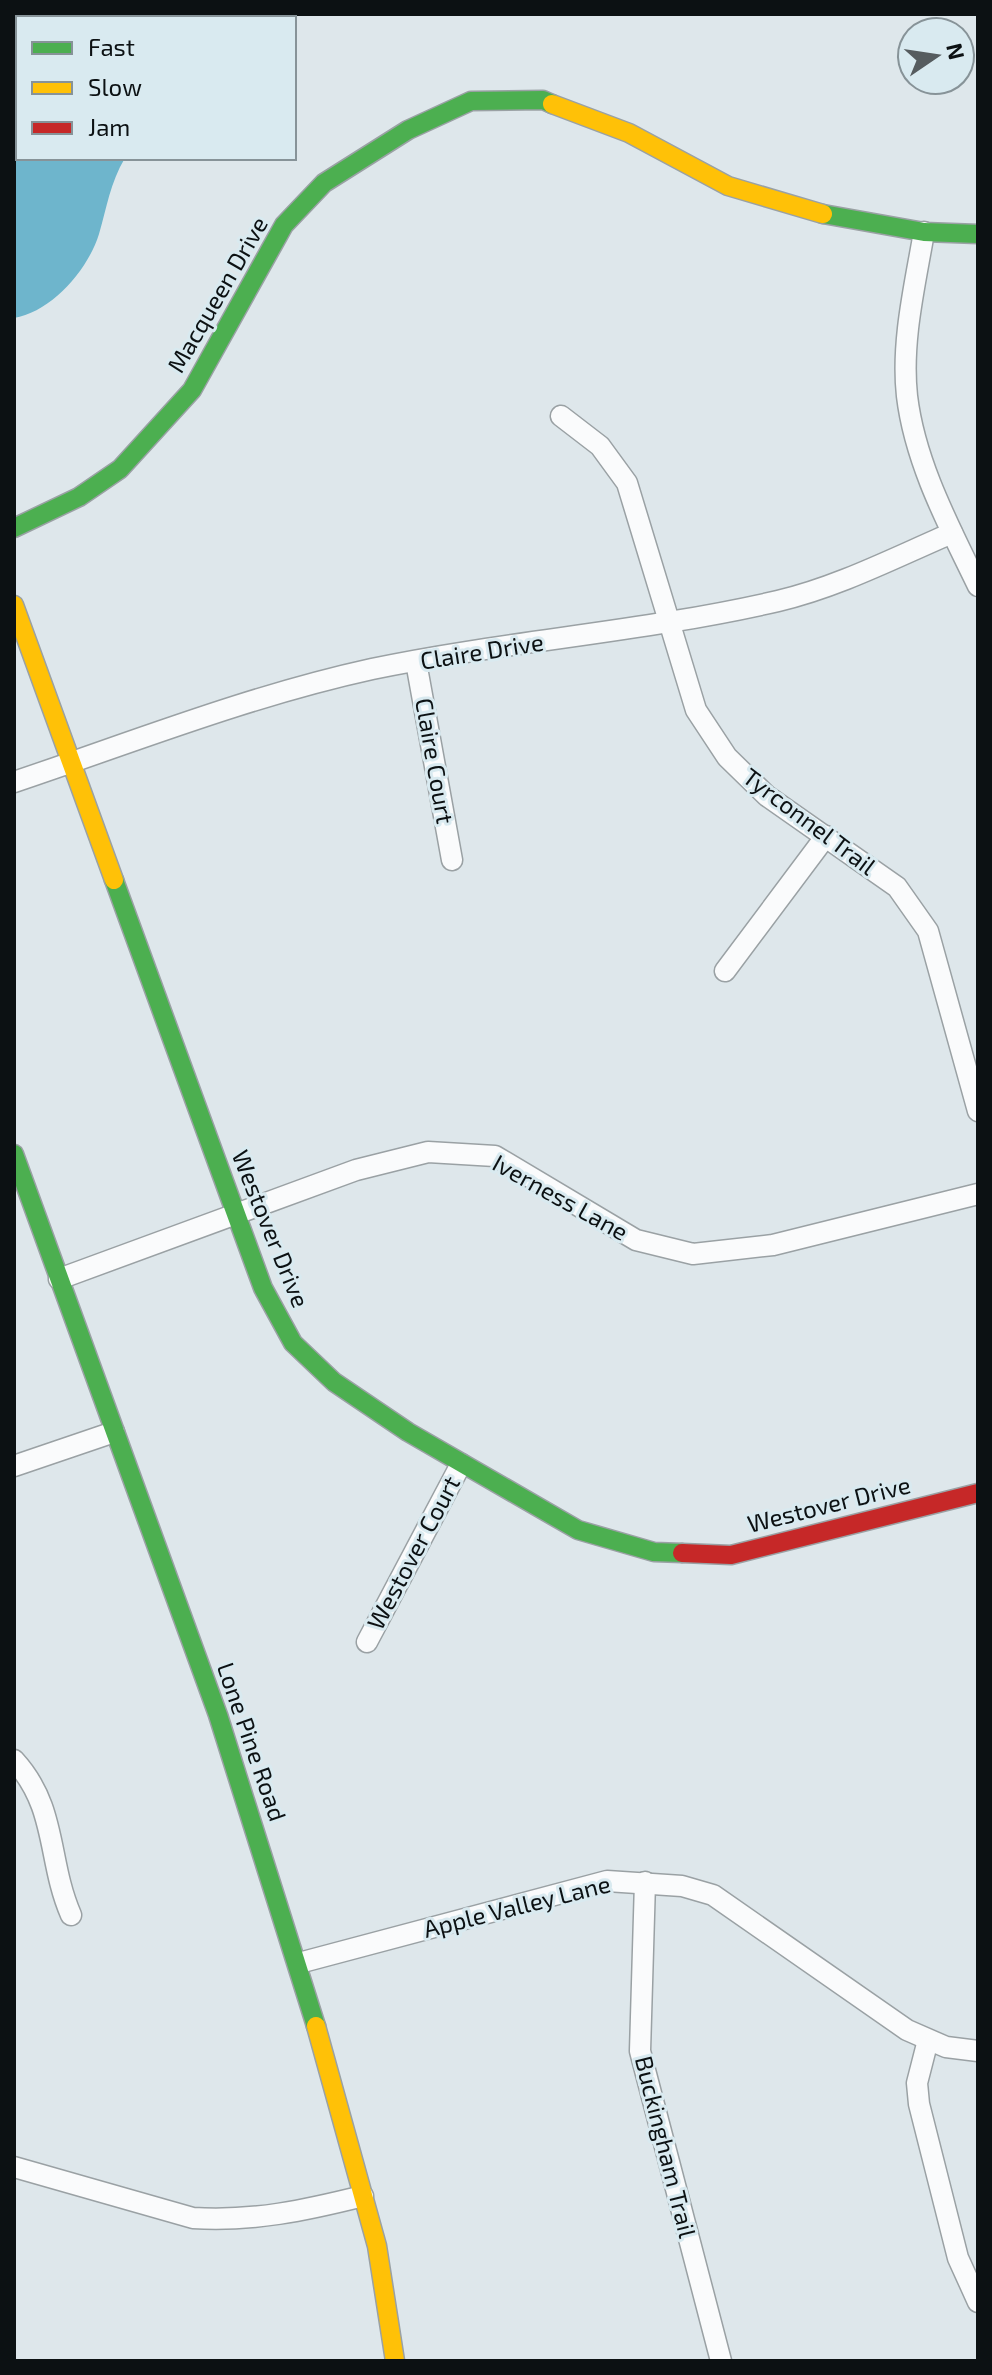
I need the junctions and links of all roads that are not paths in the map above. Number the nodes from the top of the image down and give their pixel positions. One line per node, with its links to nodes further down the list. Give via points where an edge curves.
1 (924, 232): 2 (street, Macqueen Drive); 4 (street, Macqueen Drive, via 805,211 728,186 629,133 543,100 471,101 408,130 324,183 284,225 192,390 120,469 79,497); 5 (street, via 908,325 907,396 925,468)
2 (978, 234)
3 (561, 416): 8 (street, Tyrconnel Trail, via 600,446 627,483)
4 (14, 528)
5 (952, 533): 6 (street); 8 (street, Claire Drive, via 781,601)
6 (978, 586)
7 (14, 605): 10 (street, Westover Drive)
8 (669, 622): 9 (street, Claire Drive); 12 (street, Tyrconnel Trail, via 696,710 727,757 767,796)
9 (416, 662): 10 (street, Claire Drive, via 234,705); 13 (street, Claire Court)
10 (71, 762): 11 (street, Claire Drive); 18 (street, Westover Drive)
11 (14, 782)
12 (826, 836): 14 (street); 15 (street, Tyrconnel Trail, via 897,887 928,931)
13 (452, 860)
14 (725, 971)
15 (978, 1111)
16 (14, 1154): 19 (street, Lone Pine Road)
17 (978, 1194): 18 (street, Iverness Lane, via 773,1245 693,1254 636,1240 495,1156 428,1152 356,1170)
18 (235, 1215): 19 (street, Iverness Lane); 21 (street, Westover Drive, via 263,1288 293,1343 334,1382)
19 (59, 1279): 20 (street, Lone Pine Road)
20 (114, 1432): 22 (street); 28 (street, Lone Pine Road, via 244,1790)
21 (461, 1464): 23 (street, Westover Drive, via 578,1530 654,1552 731,1555); 24 (street, Westover Court)
22 (14, 1466)
23 (978, 1493)
24 (367, 1642)
25 (14, 1760): 27 (street, via 46,1808 60,1888)
26 (645, 1882): 28 (street, Apple Valley Lane, via 607,1881); 29 (street, Apple Valley Lane, via 713,1895); 35 (street, Buckingham Trail, via 640,2051)
27 (71, 1915)
28 (299, 1963): 32 (street, Lone Pine Road)
29 (928, 2040): 30 (street, Apple Valley Lane); 33 (street, via 917,2083 919,2104 958,2258)
30 (978, 2051)
31 (14, 2167): 32 (street, via 193,2218 293,2213)
32 (363, 2196): 34 (street, Lone Pine Road, via 381,2264)
33 (978, 2302)
34 (395, 2361)
35 (721, 2361)

